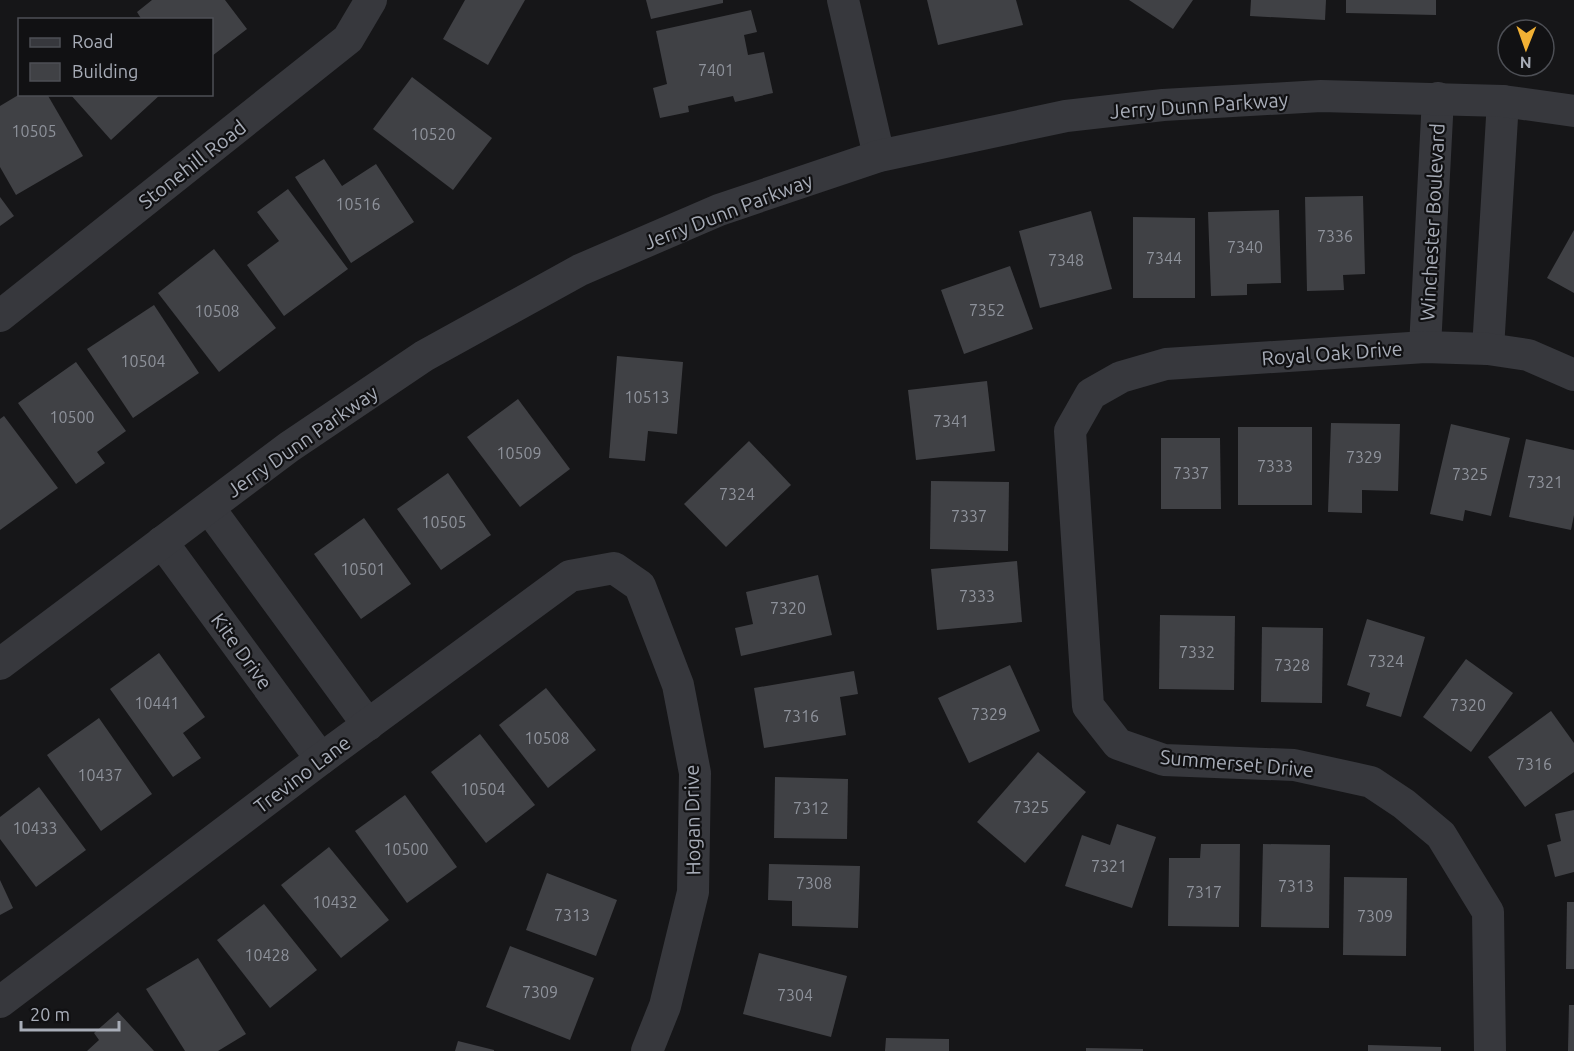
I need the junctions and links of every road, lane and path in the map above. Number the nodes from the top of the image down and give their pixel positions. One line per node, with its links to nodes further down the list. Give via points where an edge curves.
1 (371, 0): 7 (street, Stonehill Road, via 348,39)
2 (843, 0): 6 (street)
3 (1438, 98): 4 (street, Jerry Dunn Parkway); 6 (street, Jerry Dunn Parkway, via 1321,96 1163,105 1066,116); 8 (street, Winchester Boulevard)
4 (1503, 101): 5 (street, Jerry Dunn Parkway); 9 (street)
5 (1574, 111)
6 (879, 156): 12 (street, Jerry Dunn Parkway, via 719,210 580,270 424,356 289,447)
7 (0, 316)
8 (1425, 347): 9 (street, Royal Oak Drive); 11 (street, Royal Oak Drive, via 1166,364 1121,377)
9 (1488, 349): 10 (street, Royal Oak Drive, via 1528,355)
10 (1574, 375)
11 (1091, 394): 20 (street, Summerset Drive, via 1070,431 1088,706 1118,744 1164,760 1294,765 1371,782 1441,835 1488,912)
12 (209, 508): 13 (street, Jerry Dunn Parkway); 16 (street)
13 (162, 542): 15 (street, Jerry Dunn Parkway); 17 (street, Kite Drive)
14 (614, 568): 16 (street, Trevino Lane, via 570,576); 19 (street, Hogan Drive, via 640,586 678,685 695,773 693,892 665,1006)
15 (0, 664)
16 (368, 725): 17 (street, Trevino Lane)
17 (321, 759): 18 (street, Trevino Lane)
18 (0, 1002)
19 (647, 1051)
20 (1490, 1051)

